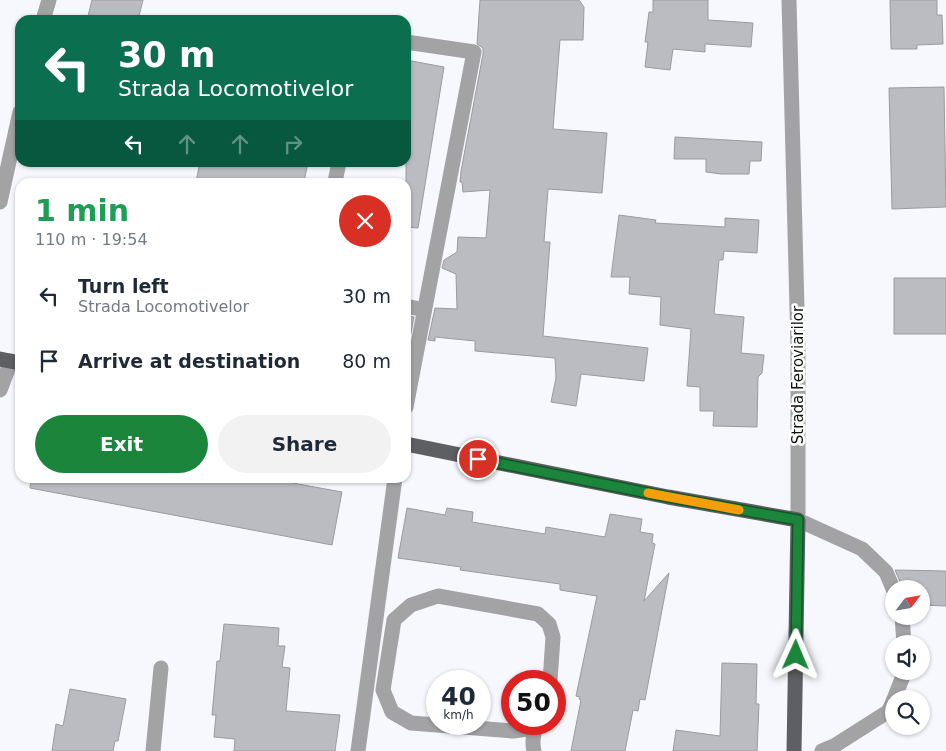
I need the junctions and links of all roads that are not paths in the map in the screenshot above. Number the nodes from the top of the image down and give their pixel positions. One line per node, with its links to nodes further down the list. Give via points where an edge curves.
1 (49, 0): 3 (street)
2 (789, 0): 14 (street, Strada Feroviarilor, via 798,347)
3 (45, 15)
4 (411, 43): 8 (street, via 474,52)
5 (15, 134): 6 (street)
6 (0, 202)
7 (411, 307): 8 (street)
8 (424, 310): 10 (street)
9 (10, 361): 11 (street)
10 (411, 380)
11 (0, 390)
12 (411, 445): 14 (main road)
13 (394, 483): 22 (street)
14 (798, 520): 15 (street, via 862,549 886,572); 24 (main road, Strada Feroviarilor)
15 (889, 580)
16 (162, 668): 21 (street)
17 (551, 670): 19 (street, via 553,636 549,624 538,614 438,596 411,605 394,620 383,690 392,712 411,723)
18 (885, 713): 25 (street)
19 (501, 730)
20 (535, 735): 23 (street)
21 (153, 751)
22 (358, 751)
23 (534, 751)
24 (794, 751)
25 (822, 751)

